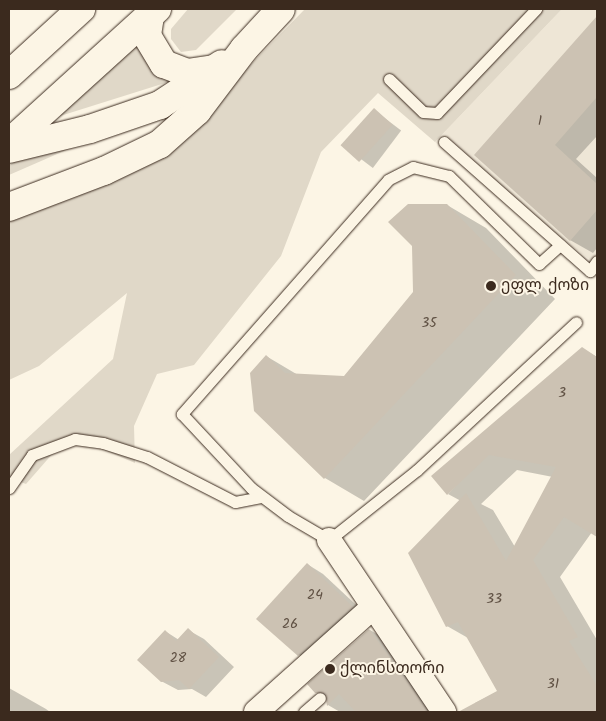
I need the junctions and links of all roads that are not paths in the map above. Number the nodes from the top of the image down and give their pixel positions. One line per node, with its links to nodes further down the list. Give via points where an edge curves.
1 (80, 9): 7 (highway)
2 (281, 9): 5 (highway)
3 (536, 9): 8 (lane, via 437,113 423,112)
4 (153, 12): 6 (highway, via 147,36 164,64 188,73); 10 (highway)
5 (244, 49): 6 (highway); 12 (highway, via 197,111 160,144 104,171)
6 (216, 69): 11 (highway, via 160,105 90,129)
7 (9, 75)
8 (389, 79)
9 (444, 142): 13 (lane)
10 (9, 143)
11 (9, 149)
12 (9, 207)
13 (560, 245): 14 (lane, via 590,271); 17 (lane, via 539,264 449,176 413,167 388,180 182,414)
14 (597, 261)
15 (576, 322): 18 (lane, via 417,470)
16 (9, 488): 17 (lane, via 32,455 75,439 103,442 147,457 235,502)
17 (261, 497): 18 (lane)
18 (329, 540): 19 (street)
19 (372, 608): 21 (street); 23 (street)
20 (320, 698): 22 (lane)
21 (263, 710)
22 (304, 712)
23 (444, 712)

